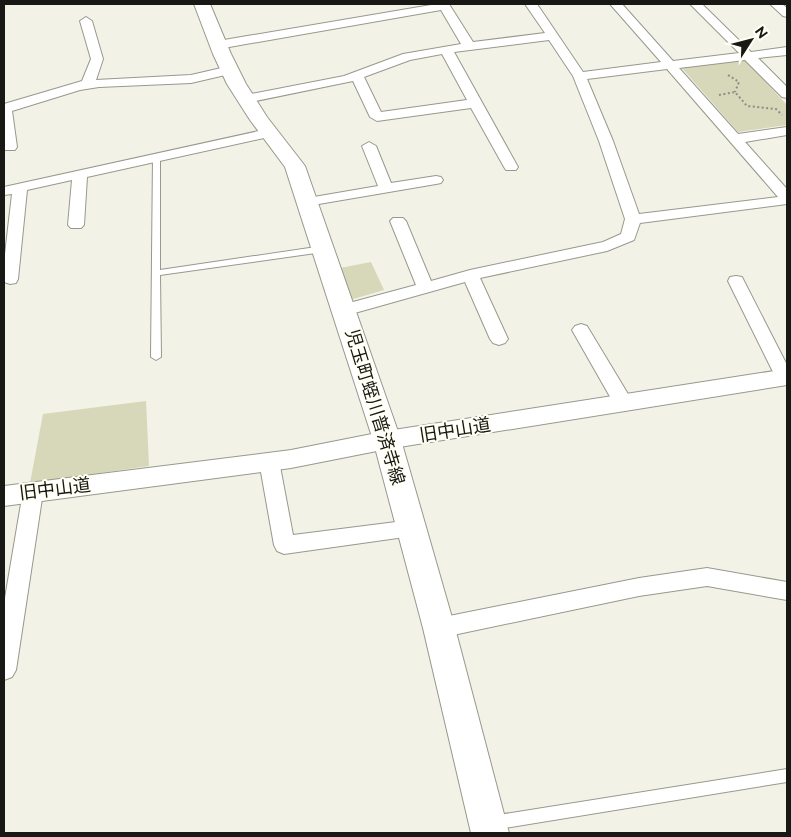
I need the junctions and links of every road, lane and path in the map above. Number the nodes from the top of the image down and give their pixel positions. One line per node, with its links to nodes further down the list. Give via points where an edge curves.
1 (202, 4): 10 (main road, 児玉町蛭川普済寺線)
2 (531, 4): 9 (street)
3 (616, 4): 15 (street)
4 (696, 4): 14 (street)
5 (776, 4): 7 (street)
6 (444, 5): 10 (street); 11 (street)
7 (787, 14)
8 (86, 21): 19 (street, via 97,59)
9 (553, 36): 11 (street); 18 (street)
10 (218, 44): 16 (main road, 児玉町蛭川普済寺線)
11 (469, 46): 12 (street)
12 (446, 50): 17 (street, via 407,57); 23 (street)
13 (787, 51): 14 (street)
14 (748, 56): 15 (street); 20 (street)
15 (670, 65): 18 (street); 21 (street)
16 (230, 70): 19 (street, via 191,78); 22 (main road, 児玉町蛭川普済寺線)
17 (357, 75): 22 (street); 23 (street, via 377,117)
18 (579, 76): 39 (street)
19 (88, 84): 24 (street)
20 (787, 94)
21 (699, 97): 25 (path, via 735,92 747,106 776,109); 27 (street)
22 (246, 99): 26 (main road, 児玉町蛭川普済寺線)
23 (476, 103): 31 (street)
24 (4, 108): 29 (street)
25 (787, 125): 27 (street)
26 (268, 133): 30 (street); 38 (main road, 児玉町蛭川普済寺線, via 295,166)
27 (736, 139): 37 (street)
28 (369, 146): 35 (street)
29 (10, 147)
30 (156, 158): 32 (street); 43 (lane)
31 (511, 167)
32 (80, 174): 34 (street); 41 (street)
33 (436, 180): 35 (street)
34 (20, 188): 36 (street); 45 (street)
35 (386, 188): 38 (street)
36 (4, 191)
37 (787, 199): 39 (street)
38 (307, 202): 42 (main road, 児玉町蛭川普済寺線)
39 (633, 220): 44 (street, via 628,237 607,246)
40 (398, 221): 47 (street)
41 (76, 225)
42 (323, 249): 43 (lane); 48 (main road, 児玉町蛭川普済寺線)
43 (156, 273): 51 (lane)
44 (470, 275): 47 (street); 50 (street)
45 (10, 279)
46 (736, 281): 52 (street)
47 (426, 288): 48 (street)
48 (344, 310): 54 (main road, 児玉町蛭川普済寺線)
49 (581, 330): 53 (street)
50 (499, 339)
51 (156, 358)
52 (786, 377): 53 (street, 旧中山道)
53 (624, 404): 54 (street, 旧中山道)
54 (387, 440): 55 (street, 旧中山道); 58 (main road, 児玉町蛭川普済寺線)
55 (269, 461): 56 (street, 旧中山道); 58 (street, via 284,545)
56 (33, 492): 57 (street, 旧中山道); 61 (street)
57 (4, 496)
58 (412, 528): 60 (main road, 児玉町蛭川普済寺線)
59 (787, 591): 60 (street, via 707,577 639,587)
60 (439, 628): 63 (main road, 児玉町蛭川普済寺線)
61 (4, 670)
62 (787, 775): 63 (lane)
63 (489, 829)

